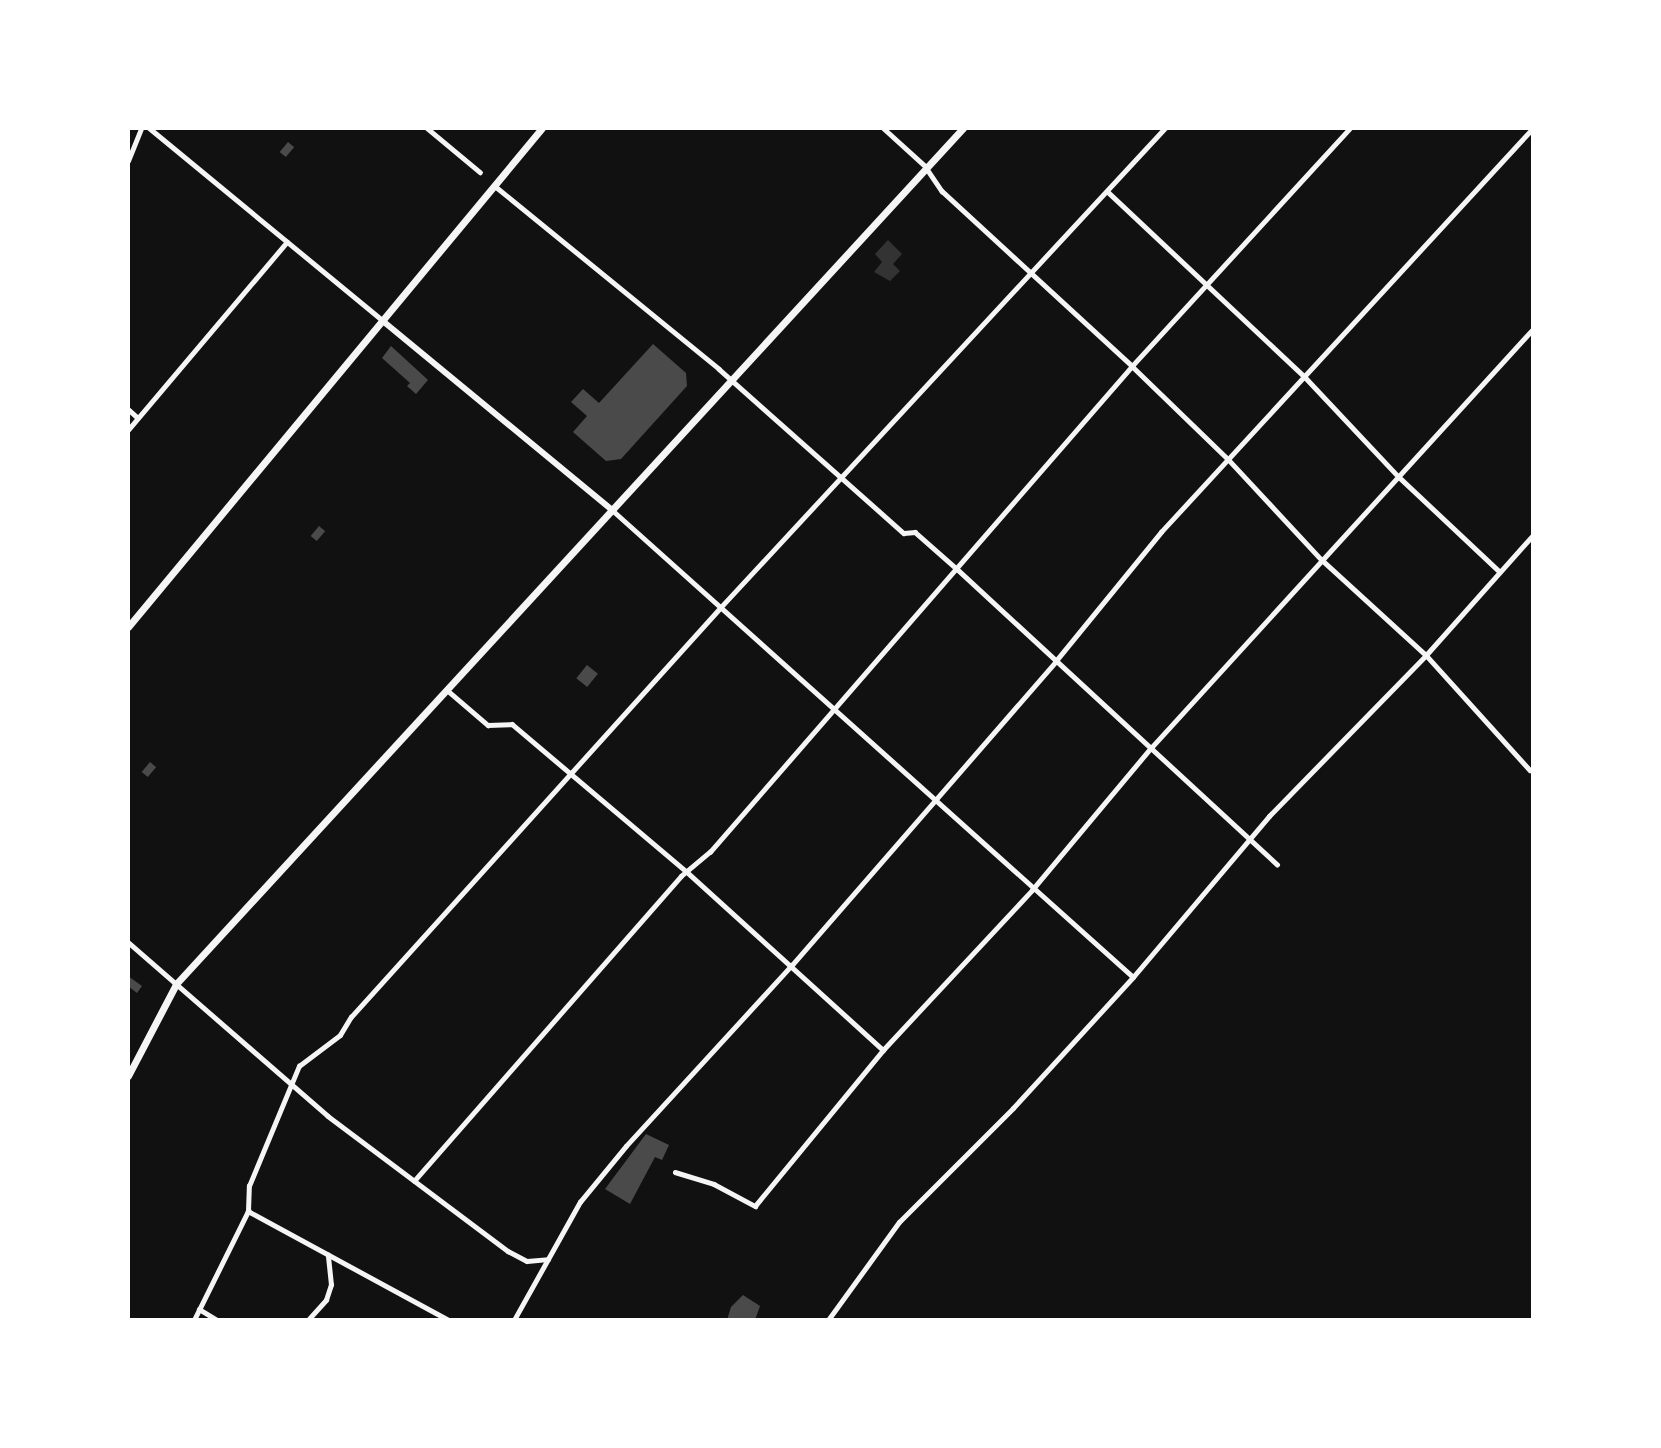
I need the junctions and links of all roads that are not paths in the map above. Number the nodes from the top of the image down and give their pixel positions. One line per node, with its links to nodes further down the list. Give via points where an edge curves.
1 (141, 128): 10 (street)
2 (149, 128): 15 (street)
3 (427, 128): 12 (street)
4 (542, 128): 13 (main road)
5 (883, 128): 11 (street)
6 (963, 128): 11 (main road)
7 (1164, 128): 14 (street)
8 (1350, 128): 17 (street)
9 (1533, 128): 21 (street)
10 (128, 160)
11 (927, 168): 16 (street, via 937,187); 22 (main road)
12 (480, 172)
13 (495, 186): 18 (main road); 22 (street)
14 (1108, 192): 16 (street); 17 (street)
15 (287, 242): 18 (street); 24 (street)
16 (1032, 275): 20 (street); 28 (street)
17 (1206, 288): 20 (street); 21 (street)
18 (384, 322): 29 (main road); 35 (main road)
19 (1533, 330): 27 (street)
20 (1132, 366): 26 (street); 32 (street)
21 (1305, 377): 26 (street); 27 (street)
22 (731, 381): 28 (street); 29 (main road)
23 (128, 410): 24 (street)
24 (138, 418): 25 (street)
25 (128, 430)
26 (1228, 458): 31 (street); 37 (street)
27 (1399, 477): 31 (street); 33 (street)
28 (839, 480): 32 (street, via 904,533 915,532); 34 (street)
29 (613, 511): 34 (street); 38 (main road)
30 (1533, 535): 33 (street)
31 (1322, 560): 36 (street); 40 (street)
32 (956, 568): 37 (street); 39 (street)
33 (1499, 571): 36 (street)
34 (720, 608): 39 (street); 42 (street)
35 (128, 627)
36 (1426, 655): 41 (street); 44 (street)
37 (1055, 663): 40 (street); 43 (street)
38 (447, 690): 42 (street, via 488,725 512,724); 51 (main road)
39 (836, 708): 43 (street); 46 (street, via 710,852)
40 (1150, 749): 44 (street); 47 (street)
41 (1530, 769)
42 (572, 774): 46 (street); 54 (street, via 351,1017 340,1035 299,1066)
43 (935, 800): 47 (street); 49 (street)
44 (1249, 838): 45 (street); 50 (street)
45 (1277, 864)
46 (687, 872): 49 (street); 56 (street)
47 (1032, 890): 50 (street); 52 (street)
48 (128, 942): 51 (street)
49 (792, 965): 52 (street); 59 (street, via 626,1146 580,1202)
50 (1133, 977): 66 (street, via 899,1222)
51 (176, 984): 53 (main road); 54 (street)
52 (883, 1050): 55 (street, via 755,1206 714,1184)
53 (128, 1076)
54 (292, 1085): 56 (street); 57 (street, via 246,1195)
55 (675, 1172)
56 (414, 1181): 59 (street, via 508,1251 527,1261)
57 (248, 1211): 58 (street); 60 (street)
58 (328, 1255): 63 (street, via 328,1293); 64 (street)
59 (548, 1259): 65 (street)
60 (199, 1310): 61 (street); 62 (street)
61 (194, 1320)
62 (217, 1320)
63 (309, 1320)
64 (449, 1320)
65 (514, 1320)
66 (828, 1320)

